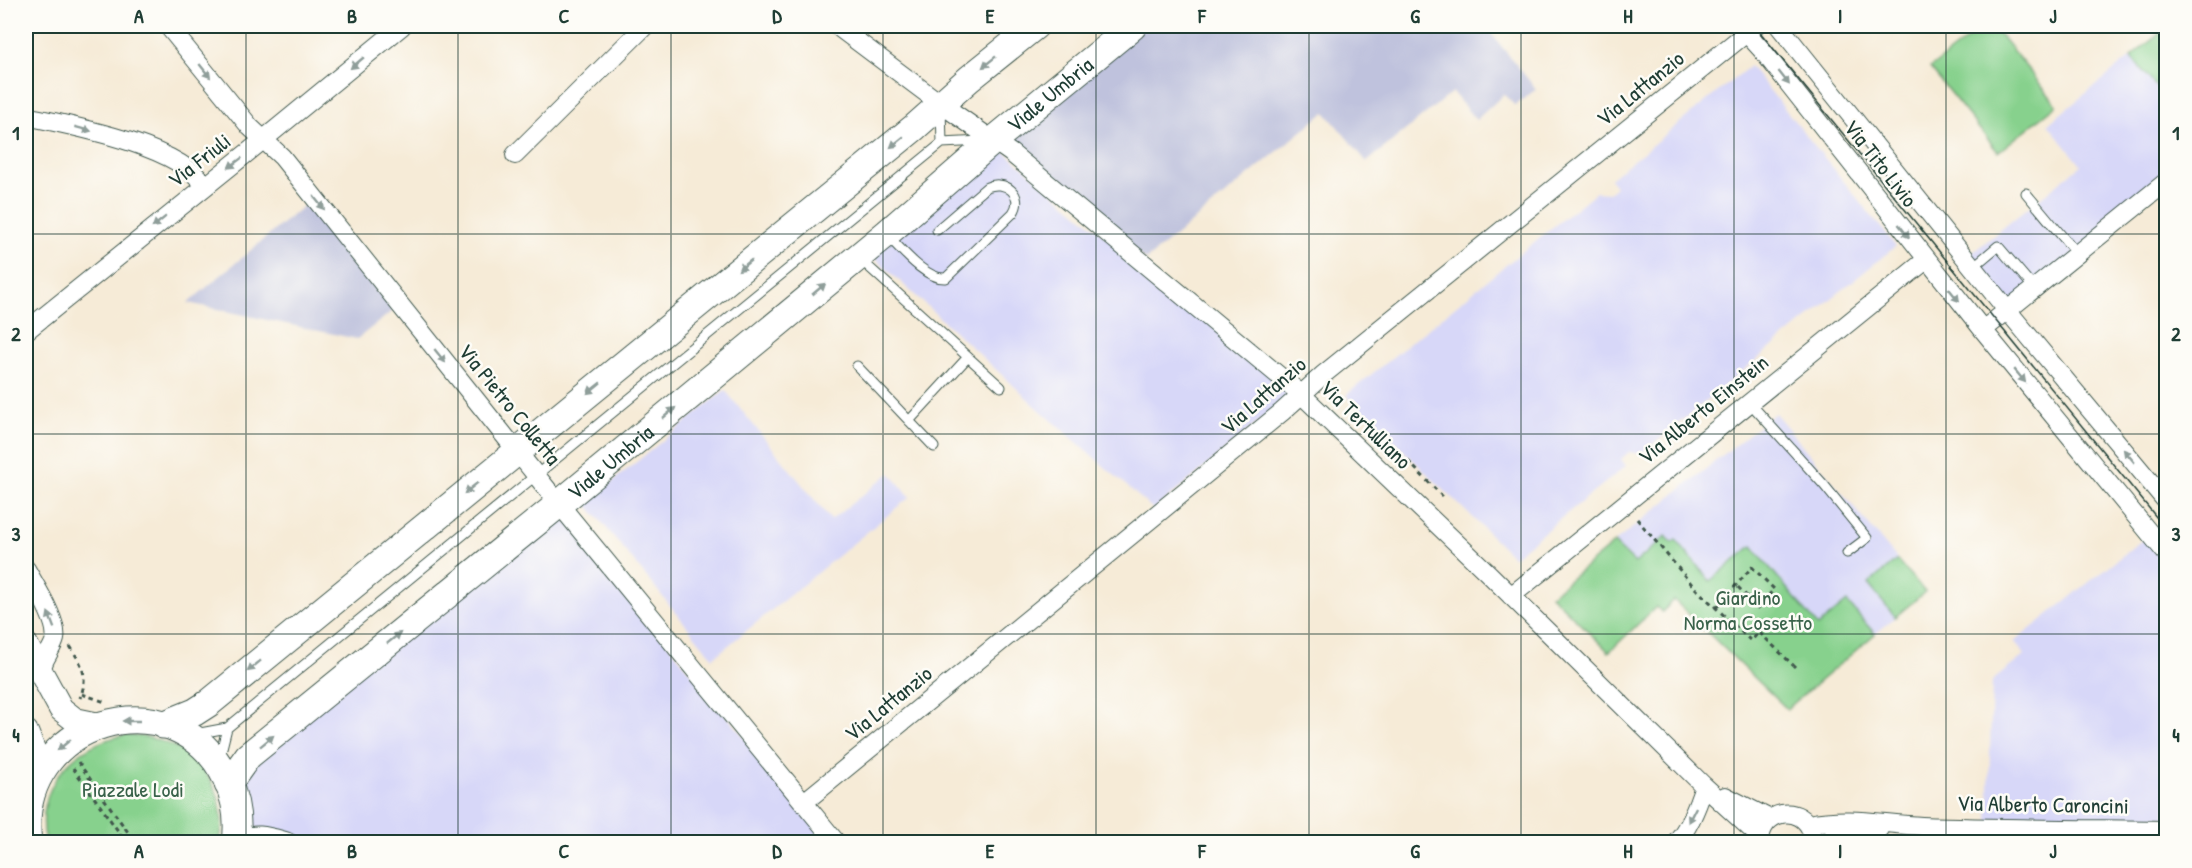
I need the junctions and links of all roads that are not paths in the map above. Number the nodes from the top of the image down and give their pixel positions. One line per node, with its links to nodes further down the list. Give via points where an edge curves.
1 (168, 26): 11 (street, Via Pietro Colletta, one-way to 11)
2 (402, 26): 11 (street, Via Friuli, one-way to 11)
3 (645, 26): 14 (street)
4 (837, 26): 9 (street, Via Tertulliano)
5 (1035, 26): 9 (main road, one-way to 9)
6 (1133, 26): 12 (main road, Viale Umbria)
7 (1779, 26): 23 (street, Via Tito Livio)
8 (1748, 28): 22 (street, Via Tito Livio, one-way to 22); 31 (street, Via Lattanzio)
9 (941, 104): 12 (street, Via Tertulliano); 13 (lane); 35 (main road, one-way to 35)
10 (26, 116): 16 (street, one-way to 16, via 96,132 153,151 189,169)
11 (264, 139): 16 (street, Via Friuli, one-way to 16); 35 (street, Via Pietro Colletta, one-way to 35)
12 (994, 140): 13 (lane, Viale Umbria); 19 (main road, Viale Umbria); 31 (street, Via Tertulliano)
13 (942, 143): 36 (lane, Viale Umbria)
14 (515, 155)
15 (2166, 183): 20 (street)
16 (204, 186): 27 (street, Via Friuli, one-way to 27)
17 (2026, 193): 20 (lane)
18 (937, 230): 19 (lane, via 987,187 1005,186 1015,194 1016,208 1012,213 946,278 929,274)
19 (886, 234): 21 (main road, Viale Umbria)
20 (2077, 254): 24 (street)
21 (858, 257): 28 (lane); 38 (main road, Viale Umbria, one-way to 21)
22 (1926, 260): 26 (street, Via Tito Livio, one-way to 26); 32 (street, Via Alberto Einstein)
23 (1973, 267): 24 (lane, via 1998,246); 25 (street, Via Tito Livio)
24 (2034, 288): 25 (street)
25 (2007, 310): 26 (street); 37 (street, Via Tito Livio, one-way to 25)
26 (1983, 330): 40 (street, Via Tito Livio, one-way to 40)
27 (26, 331)
28 (968, 357): 30 (lane); 33 (lane)
29 (857, 366): 33 (lane)
30 (1001, 387)
31 (1301, 394): 42 (street, Via Tertulliano); 53 (street, Via Lattanzio)
32 (1749, 403): 39 (lane, via 1867,538); 42 (street, Via Alberto Einstein)
33 (909, 421): 34 (lane)
34 (934, 447)
35 (516, 451): 36 (street, Via Pietro Colletta); 46 (main road, one-way to 46, via 209,703)
36 (537, 476): 38 (street, Via Pietro Colletta); 47 (lane, Viale Umbria)
37 (2166, 501)
38 (559, 504): 50 (main road, Viale Umbria, one-way to 38); 53 (street, Via Pietro Colletta)
39 (1848, 553)
40 (2166, 553)
41 (26, 569): 44 (street, one-way to 41, via 56,634)
42 (1511, 596): 52 (street, Via Tertulliano)
43 (26, 645): 44 (main road)
44 (41, 674): 45 (main road, via 65,713 75,720)
45 (99, 725): 46 (main road, one-way to 45, via 131,720); 51 (main road, one-way to 51, via 63,745)
46 (163, 725): 49 (main road)
47 (227, 728): 49 (lane, Viale Umbria); 50 (lane)
48 (26, 732): 51 (main road)
49 (188, 736): 50 (main road)
50 (223, 774): 60 (main road, via 236,812)
51 (38, 777): 55 (main road)
52 (1704, 786): 54 (street, Via Tertulliano); 59 (street, Via Tertulliano); 63 (street, one-way to 63)
53 (803, 803): 62 (street, Via Pietro Colletta)
54 (1770, 819): 56 (street, via 1789,813); 59 (street, Via Tertulliano)
55 (27, 824)
56 (1808, 824): 57 (street, Via Alberto Caroncini, via 1859,819); 64 (street)
57 (1919, 826): 58 (street, Via Alberto Caroncini, via 2038,832); 65 (street, Via Alberto Caroncini, via 1860,831)
58 (2166, 830)
59 (1760, 840)
60 (237, 843): 61 (street, via 258,835)
61 (288, 843)
62 (836, 843)
63 (1676, 843)
64 (1813, 843)
65 (1820, 843)

